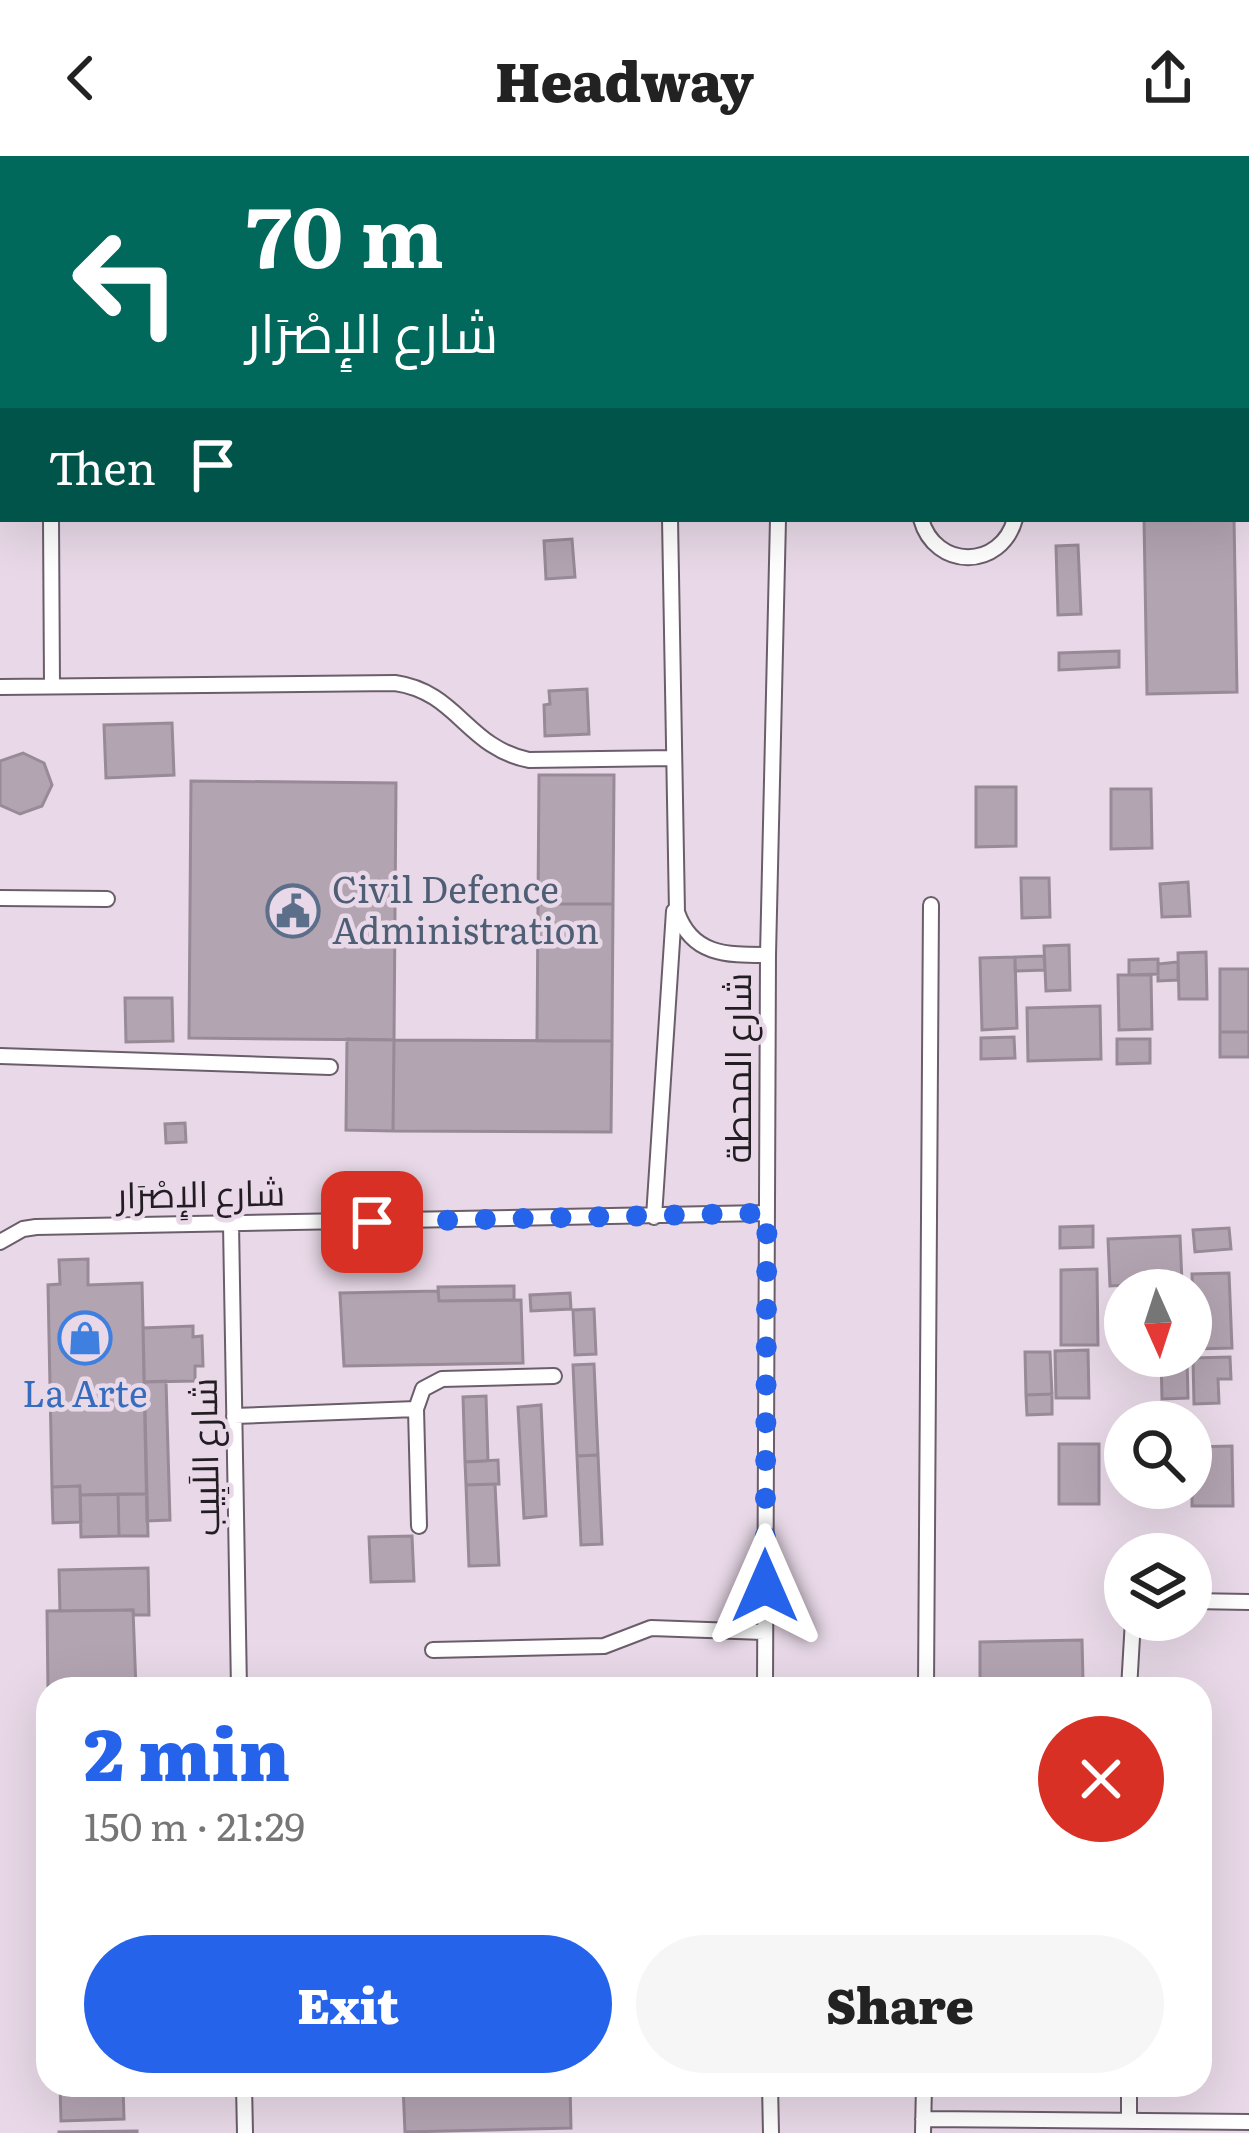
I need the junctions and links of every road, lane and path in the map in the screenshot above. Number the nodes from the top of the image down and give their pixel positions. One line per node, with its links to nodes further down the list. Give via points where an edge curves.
1 (51, 522): 6 (lane)
2 (670, 522): 8 (lane)
3 (778, 522): 13 (lane, شارع المحطة)
4 (922, 522): 5 (lane, via 940,550 968,559 996,550)
5 (1014, 522)
6 (52, 686): 7 (lane); 8 (lane, via 395,683 437,698 510,756)
7 (0, 687)
8 (673, 758): 11 (lane)
9 (0, 898): 10 (lane)
10 (107, 898)
11 (675, 898): 13 (lane, via 682,925 700,945 725,955); 17 (lane)
12 (931, 904): 31 (lane)
13 (769, 955): 16 (lane, شارع المحطة)
14 (0, 1056): 15 (lane)
15 (330, 1067)
16 (767, 1213): 17 (lane, شارع الإِصْرَار); 26 (lane, شارع المحطة)
17 (654, 1217): 18 (lane, شارع الإِصْرَار)
18 (231, 1224): 19 (lane, شارع الإِصْرَار, via 23,1228); 22 (lane, شارع اللَبِيب)
19 (0, 1242)
20 (554, 1376): 21 (lane, via 442,1379 423,1389)
21 (416, 1409): 22 (lane); 23 (lane)
22 (234, 1416): 29 (lane, شارع اللَبِيب)
23 (419, 1526)
24 (1212, 1601): 25 (lane)
25 (1249, 1602)
26 (765, 1632): 28 (lane, via 651,1628 604,1646); 30 (lane, شارع المحطة)
27 (1130, 1641): 32 (lane)
28 (433, 1650)
29 (239, 1677)
30 (765, 1677)
31 (926, 1677)
32 (1130, 1677)
33 (244, 2097): 39 (lane)
34 (770, 2097): 40 (lane)
35 (1129, 2097): 36 (lane)
36 (1129, 2121): 37 (lane); 38 (lane)
37 (1249, 2122)
38 (923, 2126)
39 (244, 2133)
40 (770, 2133)

